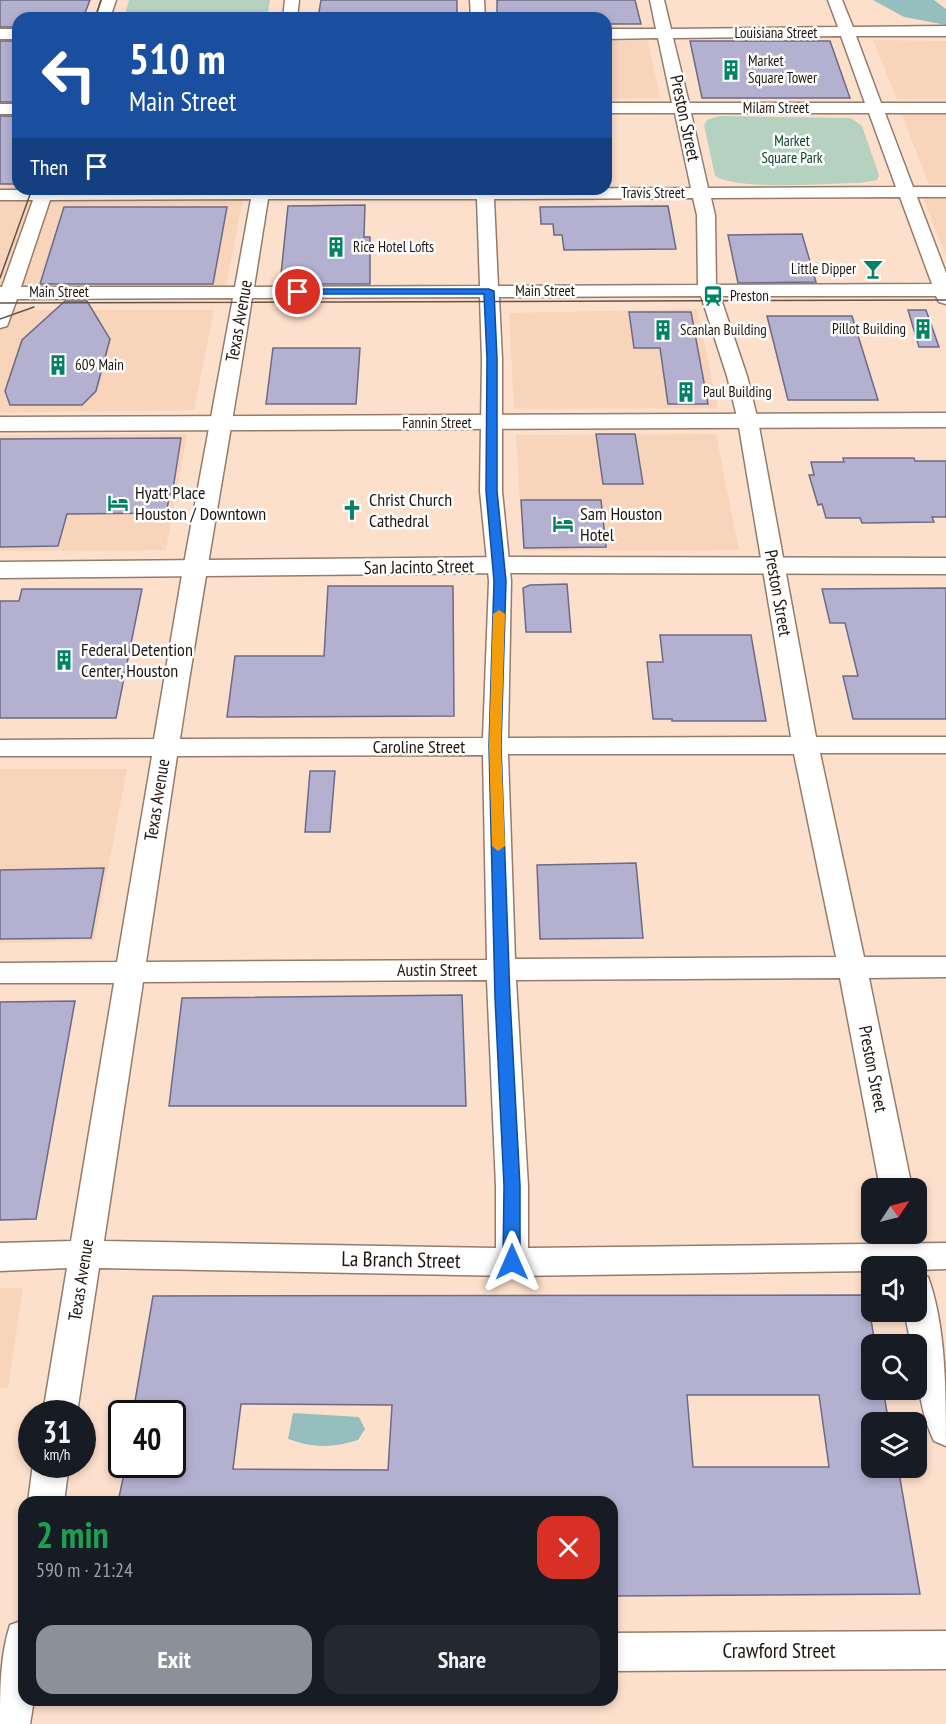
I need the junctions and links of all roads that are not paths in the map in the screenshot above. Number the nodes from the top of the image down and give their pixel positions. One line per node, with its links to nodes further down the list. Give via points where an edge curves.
1 (657, 0): 5 (street, Preston Street)
2 (835, 0): 4 (street)
3 (946, 31): 4 (street, Louisiana Street)
4 (848, 32): 5 (street, Louisiana Street); 9 (street)
5 (666, 33): 6 (street, Louisiana Street); 8 (street, Preston Street)
6 (612, 34)
7 (612, 108): 8 (street, Milam Street)
8 (682, 108): 9 (street, Milam Street); 14 (street, Preston Street)
9 (876, 108): 10 (street, Milam Street); 12 (street)
10 (946, 108)
11 (612, 192): 14 (street, Travis Street)
12 (906, 192): 13 (street, Travis Street); 14 (street, Travis Street); 18 (street)
13 (946, 192)
14 (702, 193): 19 (street, Preston Street)
15 (43, 195): 22 (street)
16 (260, 195): 20 (street, Texas Avenue)
17 (485, 195): 21 (street)
18 (945, 296): 19 (street, Main Street)
19 (710, 298): 21 (street, Main Street); 24 (street, Preston Street)
20 (243, 299): 21 (street, Main Street); 22 (street, Main Street); 27 (street, Texas Avenue)
21 (489, 299): 25 (street)
22 (3, 305)
23 (946, 420): 24 (main road, Fannin Street)
24 (748, 421): 25 (main road, Fannin Street); 28 (street, Preston Street)
25 (491, 423): 27 (main road, Fannin Street); 29 (street, via 491,491)
26 (0, 424): 27 (main road, Fannin Street)
27 (222, 424): 31 (street, Texas Avenue)
28 (774, 565): 29 (main road, San Jacinto Street); 30 (main road, San Jacinto Street); 33 (street, Preston Street)
29 (499, 566): 31 (main road, San Jacinto Street); 35 (street)
30 (946, 566)
31 (194, 569): 32 (main road, San Jacinto Street); 37 (street, Texas Avenue)
32 (0, 570)
33 (805, 745): 34 (street, Caroline Street); 35 (street, Caroline Street); 38 (street, Preston Street)
34 (946, 745)
35 (495, 746): 37 (street, Caroline Street); 40 (street)
36 (0, 748): 37 (street, Caroline Street)
37 (165, 748): 41 (street, Texas Avenue)
38 (852, 966): 39 (street, Austin Street); 40 (street, Austin Street); 43 (street, Preston Street)
39 (946, 967)
40 (503, 969): 41 (street, Austin Street); 49 (street)
41 (130, 972): 42 (street, Austin Street); 44 (street, Texas Avenue)
42 (0, 973)
43 (894, 1178)
44 (85, 1254): 46 (street, La Branch Street); 49 (street, La Branch Street); 51 (street, Texas Avenue)
45 (946, 1256): 47 (street, La Branch Street)
46 (0, 1257)
47 (927, 1259)
48 (861, 1261): 49 (street, La Branch Street)
49 (512, 1262)
50 (924, 1322): 52 (street)
51 (62, 1400)
52 (946, 1430)
53 (49, 1478): 54 (street)
54 (47, 1496)
55 (17, 1650): 58 (street)
56 (946, 1650): 57 (street, Crawford Street)
57 (618, 1652)
58 (10, 1724)

